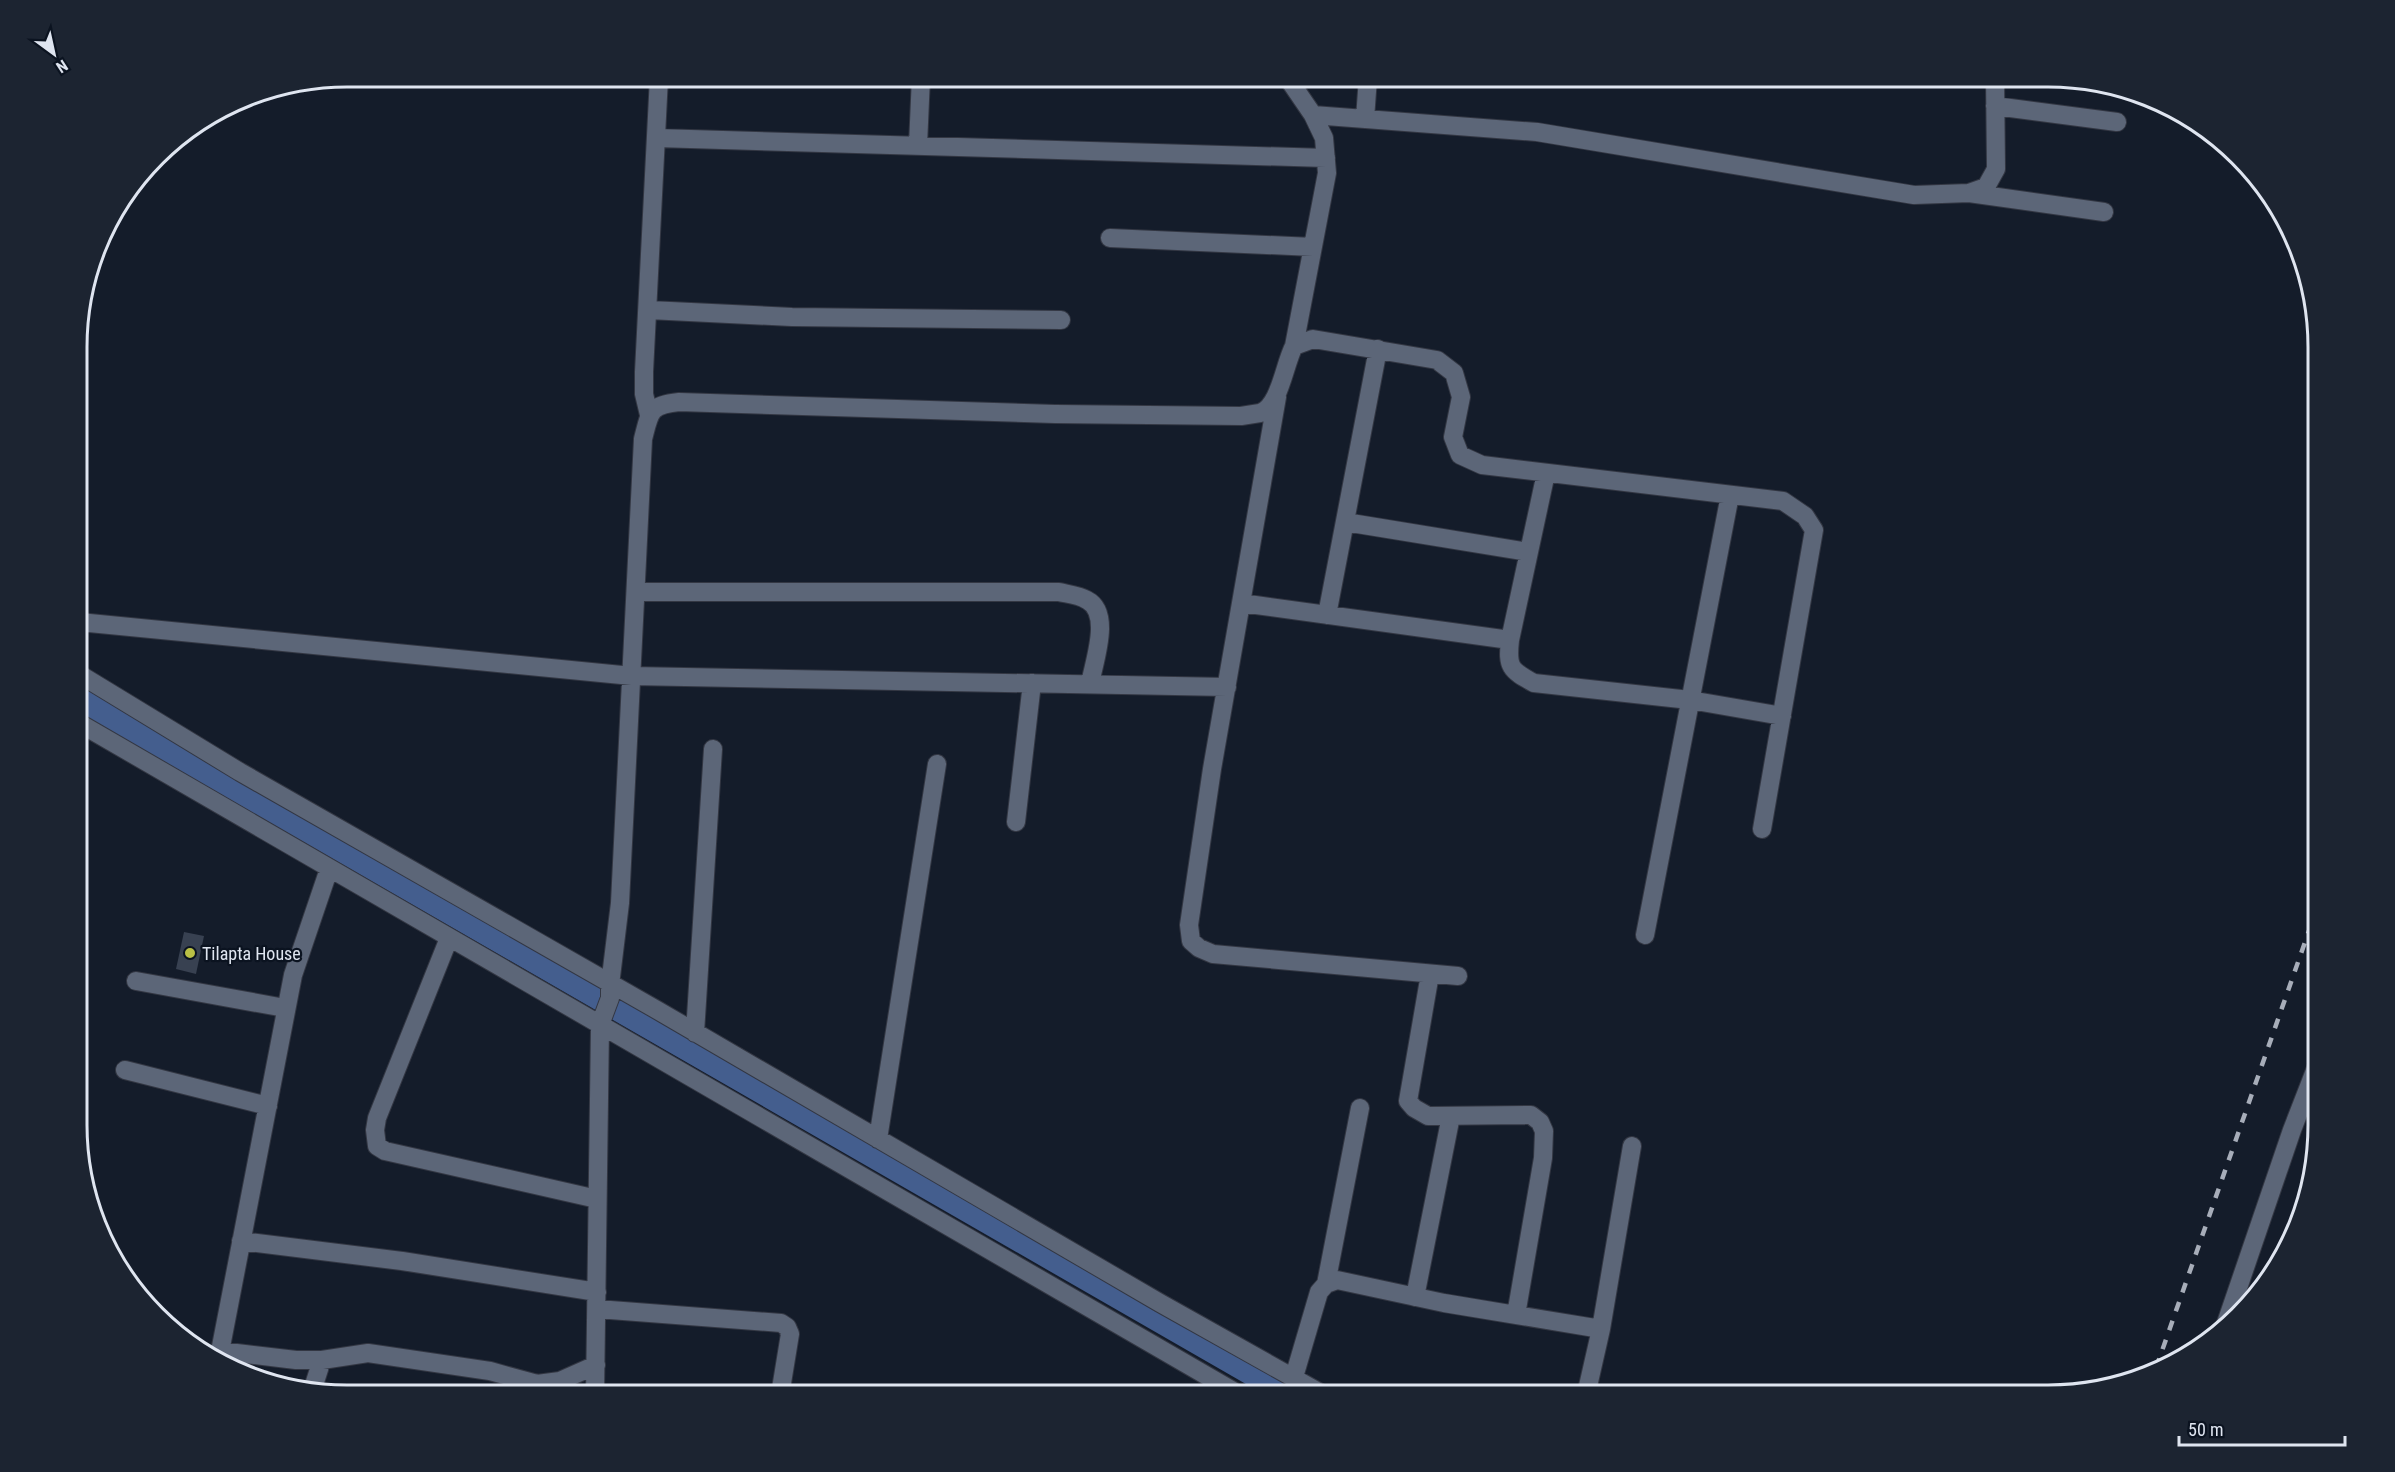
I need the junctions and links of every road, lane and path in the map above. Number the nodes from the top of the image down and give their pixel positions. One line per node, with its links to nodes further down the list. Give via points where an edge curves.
1 (659, 87): 10 (street)
2 (921, 87): 11 (street)
3 (1294, 87): 7 (street)
4 (1367, 87): 8 (street)
5 (1995, 87): 6 (street)
6 (1995, 106): 9 (street); 13 (street, via 1996,169 1986,187)
7 (1313, 115): 8 (street); 12 (street, via 1324,138)
8 (1365, 119): 13 (street, via 1537,132 1914,195)
9 (2117, 122)
10 (657, 138): 11 (street); 17 (street)
11 (918, 145): 12 (street)
12 (1326, 158): 16 (street, via 1327,173)
13 (1969, 193): 14 (street)
14 (2104, 212)
15 (1110, 238): 16 (street)
16 (1313, 247): 19 (street)
17 (649, 310): 18 (street, via 792,317); 22 (street, via 644,394)
18 (1061, 320)
19 (1294, 346): 20 (street, via 1313,339); 21 (street, via 1286,360)
20 (1378, 349): 23 (street, via 1437,360 1454,374 1461,397 1453,437 1460,456 1482,465); 25 (street)
21 (1277, 397): 22 (street, via 1263,412 1241,416 679,402 664,403); 28 (street)
22 (649, 415): 27 (street, via 643,439)
23 (1546, 473): 24 (street); 26 (street)
24 (1730, 495): 37 (street); 38 (street, via 1783,501 1805,516 1814,530)
25 (1345, 522): 26 (street); 29 (street)
26 (1529, 552): 31 (street)
27 (636, 592): 32 (street); 35 (street, via 1059,592 1087,600 1098,611 1101,630)
28 (1241, 603): 29 (street); 36 (street)
29 (1327, 615): 31 (street)
30 (87, 623): 32 (street)
31 (1509, 640): 37 (street, via 1508,660 1517,674 1534,683)
32 (632, 676): 34 (street); 50 (street, via 620,903)
33 (87, 679): 50 (street)
34 (1032, 683): 35 (street); 42 (street)
35 (1090, 684): 36 (street)
36 (1227, 687): 47 (street, via 1190,925 1191,941 1213,954)
37 (1690, 700): 38 (street); 45 (street)
38 (1782, 716): 43 (street)
39 (87, 728): 44 (street)
40 (713, 750): 53 (street)
41 (937, 764): 59 (street)
42 (1016, 822)
43 (1762, 829)
44 (328, 869): 46 (street); 51 (street)
45 (1645, 935)
46 (449, 938): 52 (street); 61 (street, via 377,1118 377,1146)
47 (1430, 974): 48 (street); 58 (street, via 1408,1101 1428,1116)
48 (1458, 976)
49 (136, 981): 51 (street)
50 (610, 991): 52 (street); 53 (street)
51 (285, 1008): 56 (street)
52 (601, 1021): 61 (street); 77 (street)
53 (695, 1033): 59 (street)
54 (125, 1070): 56 (street)
55 (2308, 1089): 66 (street)
56 (268, 1106): 62 (street)
57 (1360, 1108): 63 (street)
58 (1451, 1116): 64 (street); 67 (street, via 1532,1115 1544,1131 1543,1158)
59 (878, 1139): 73 (street, via 1160,1304)
60 (1632, 1146): 68 (street)
61 (597, 1199): 65 (street)
62 (241, 1241): 65 (street, via 402,1261); 69 (street)
63 (1326, 1284): 64 (street, via 1337,1280); 73 (street, via 1319,1292)
64 (1415, 1297): 67 (street)
65 (597, 1301): 72 (street); 76 (street, via 781,1323 790,1334)
66 (2230, 1311)
67 (1516, 1315): 68 (street)
68 (1601, 1329): 79 (street)
69 (220, 1352)
70 (231, 1357): 71 (street)
71 (322, 1360): 72 (street, via 368,1353 490,1371 537,1384 560,1381); 74 (street)
72 (596, 1365): 75 (street)
73 (1294, 1377): 78 (street)
74 (315, 1383)
75 (595, 1385)
76 (782, 1385)
77 (1223, 1385)
78 (1307, 1385)
79 (1588, 1385)

